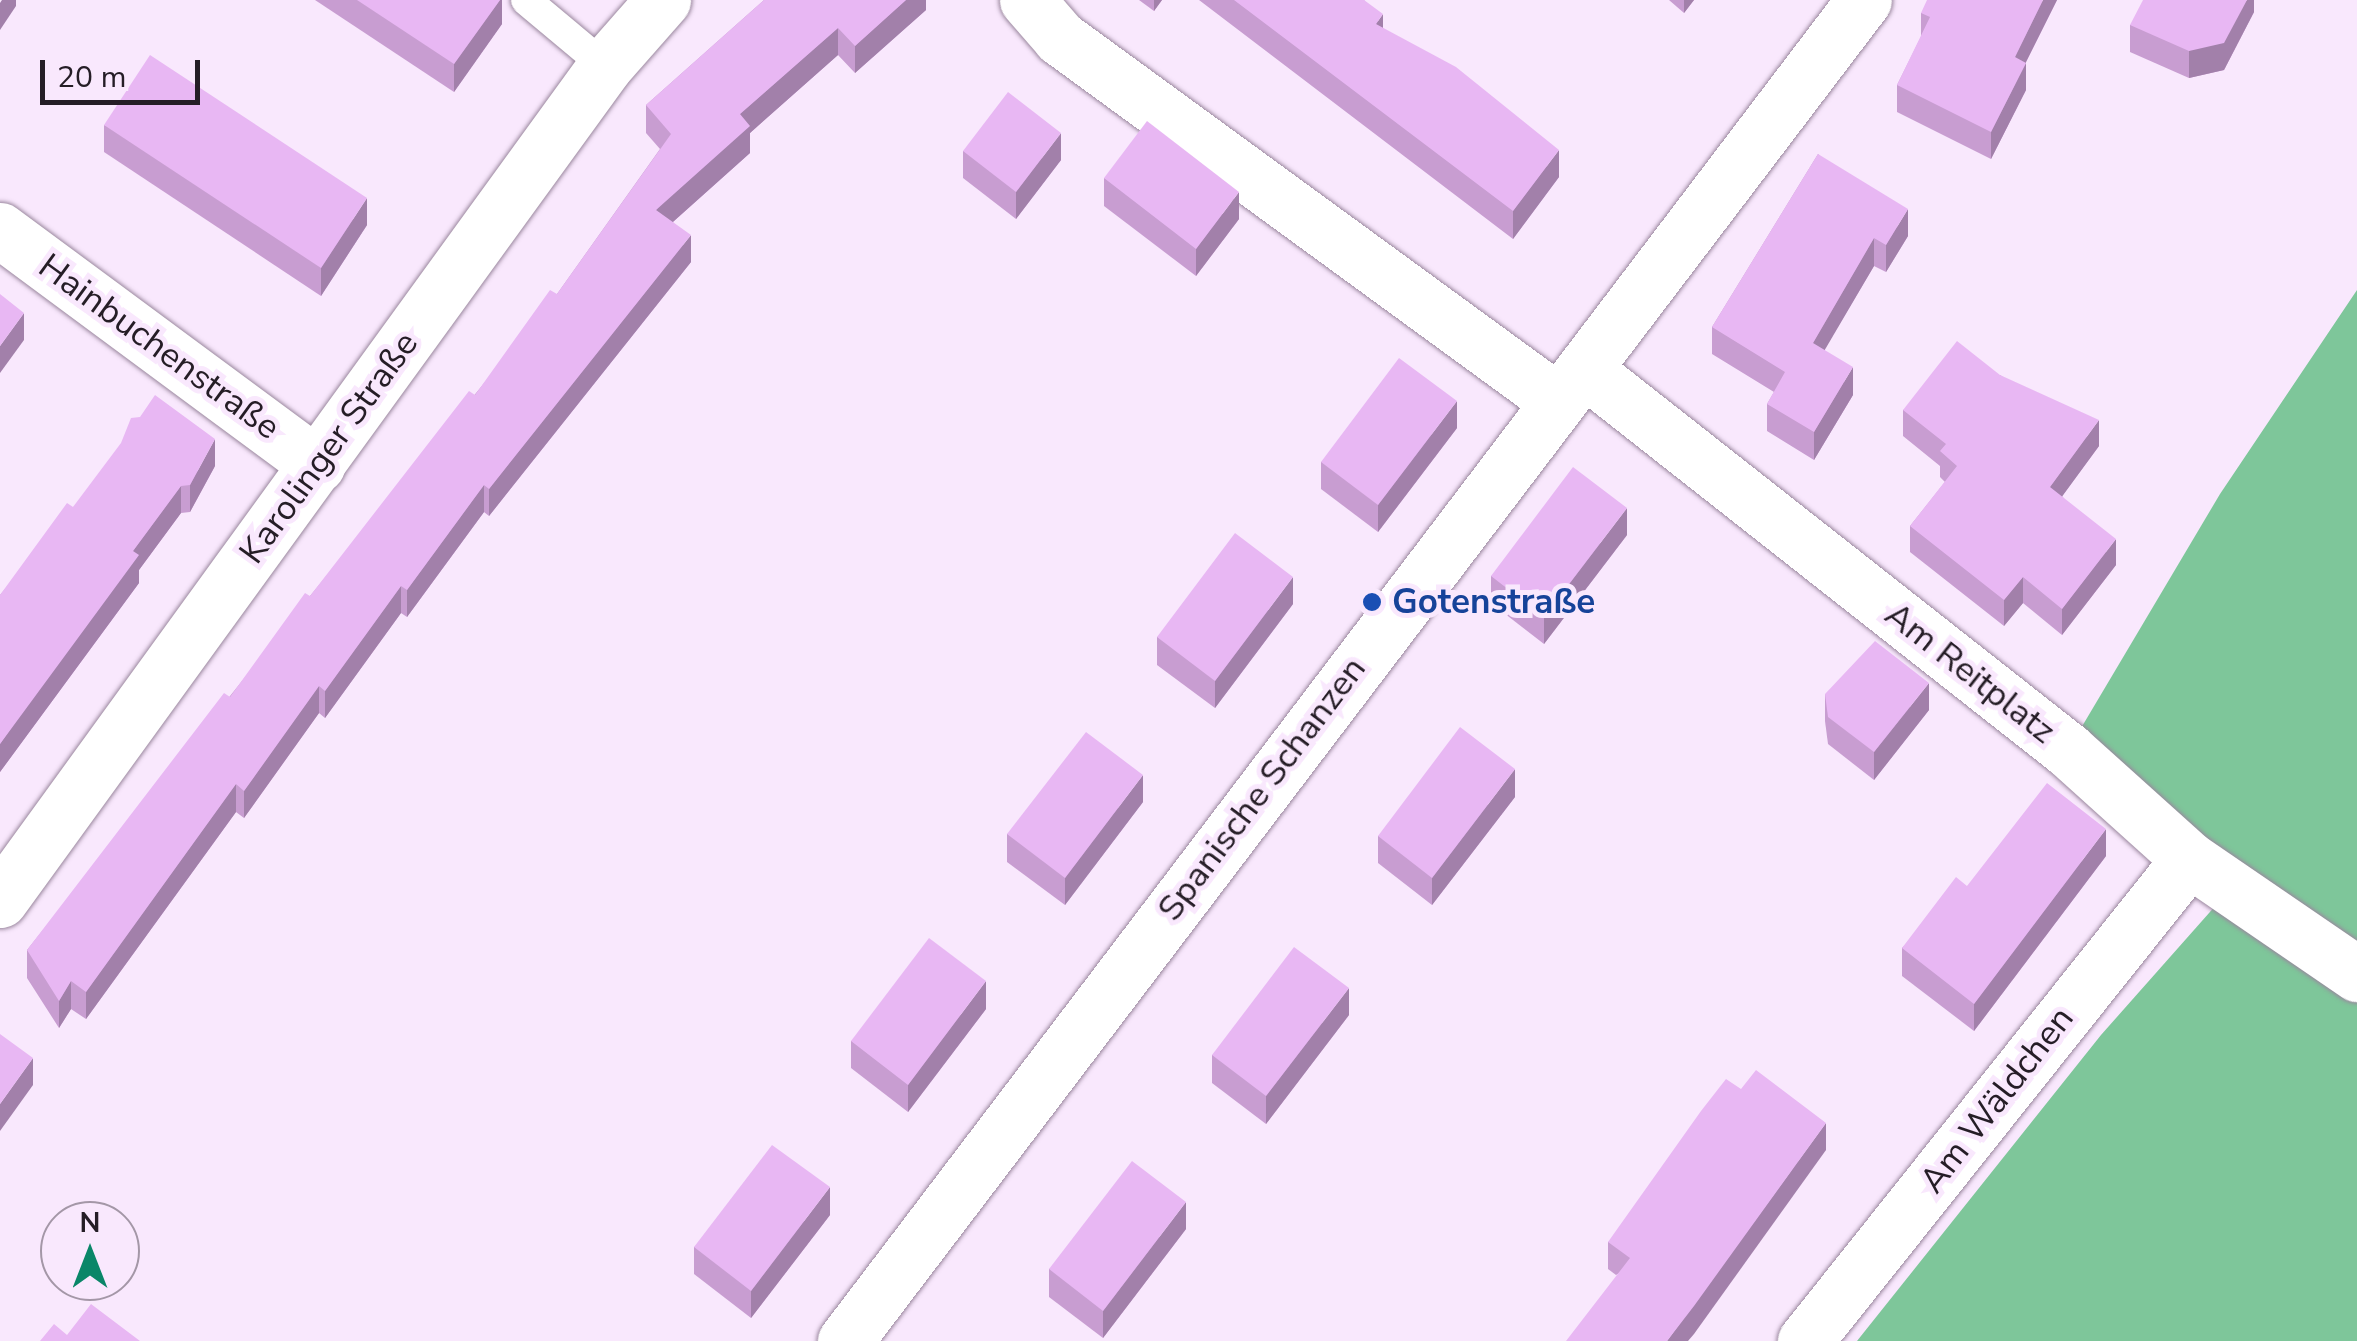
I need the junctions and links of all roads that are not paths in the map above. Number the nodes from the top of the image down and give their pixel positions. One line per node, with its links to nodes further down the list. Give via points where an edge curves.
1 (526, 0): 5 (lane)
2 (662, 0): 5 (street, Karolinger Straße)
3 (1027, 0): 7 (street, via 1060,38)
4 (1864, 0): 7 (street, Spanische Schanzen)
5 (605, 66): 8 (street, Karolinger Straße)
6 (0, 230): 8 (street, Hainbuchenstraße)
7 (1570, 385): 9 (street, Am Reitplatz, via 2068,750); 12 (street, Spanische Schanzen)
8 (318, 465): 10 (street, Karolinger Straße)
9 (2189, 859): 11 (street, Am Reitplatz); 13 (street, Am Wäldchen)
10 (0, 900)
11 (2357, 974)
12 (844, 1341)
13 (1805, 1341)

